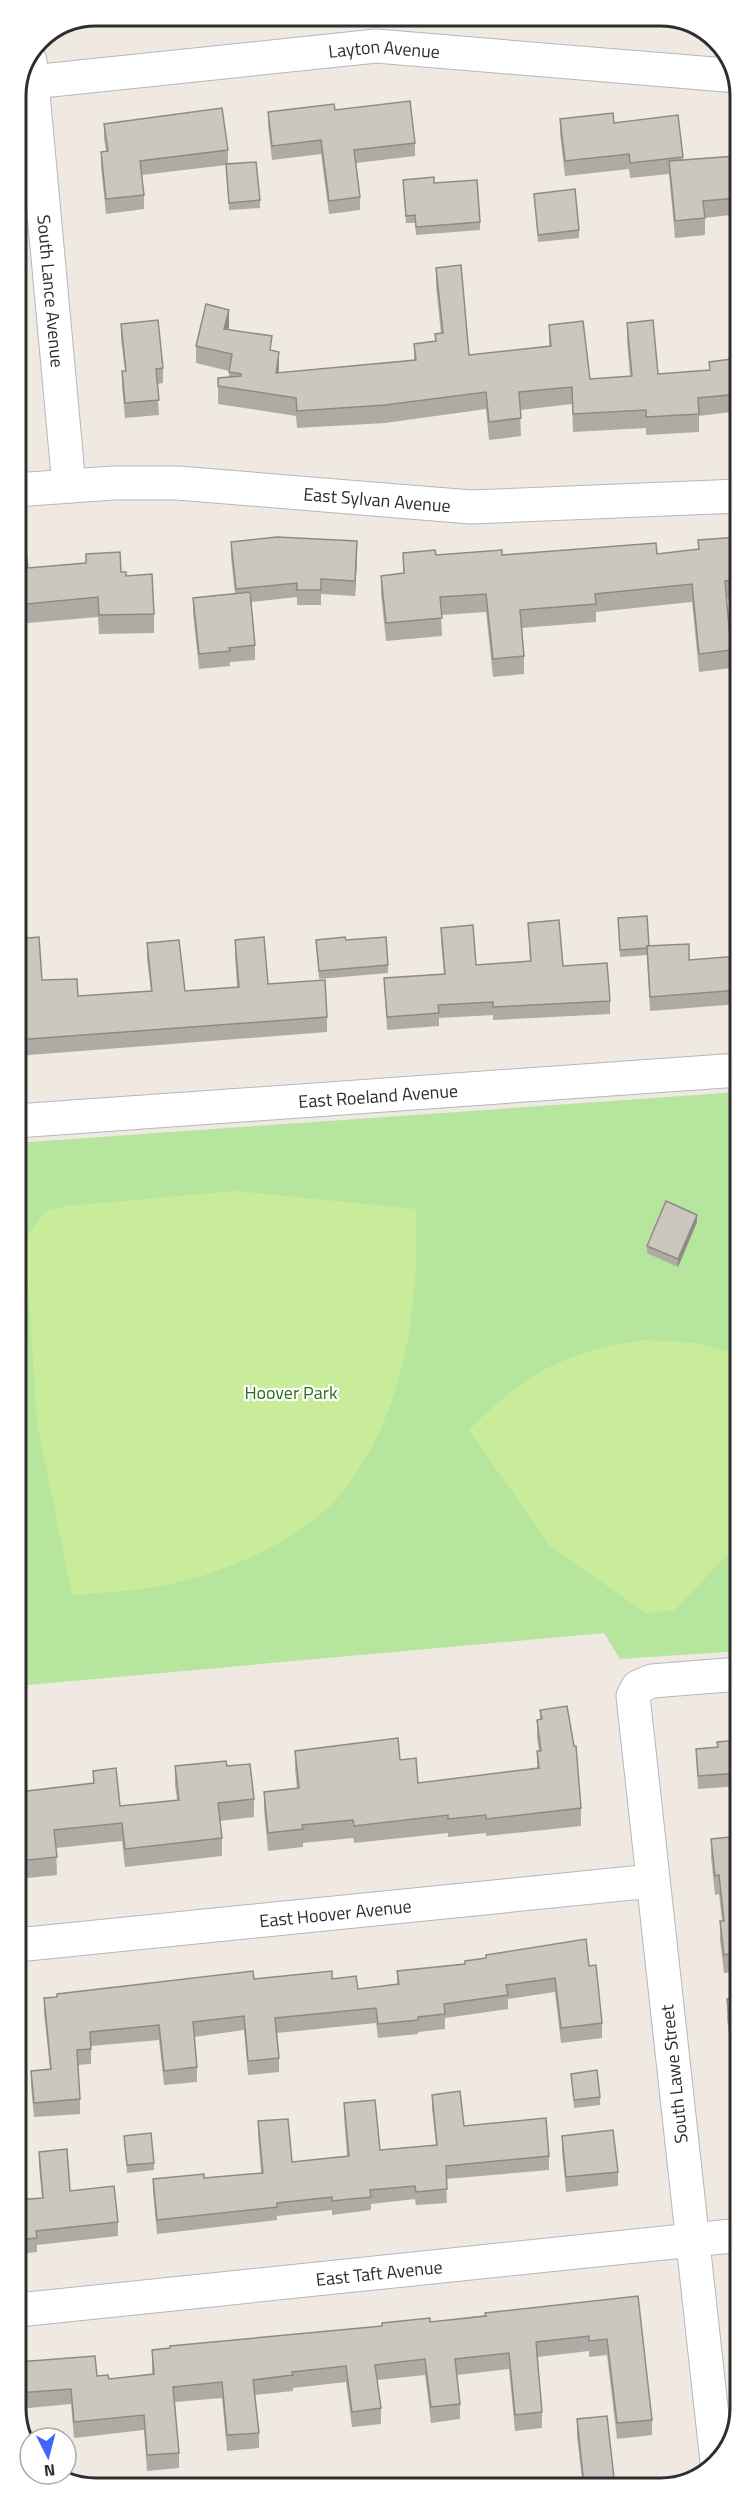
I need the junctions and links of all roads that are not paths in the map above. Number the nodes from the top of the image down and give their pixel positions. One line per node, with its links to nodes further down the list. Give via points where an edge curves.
1 (31, 71): 2 (street, Layton Avenue, via 376,46); 3 (street, South Lance Avenue)
2 (727, 75)
3 (69, 486): 4 (street, East Sylvan Avenue); 5 (street, East Sylvan Avenue, via 178,483 471,507)
4 (26, 489)
5 (730, 496)
6 (730, 1071): 7 (street, East Roeland Avenue)
7 (26, 1120)
8 (730, 1675): 9 (street, South Lawe Street, via 652,1681 638,1687 633,1696)
9 (652, 1881): 10 (street, East Hoover Avenue); 12 (street, South Lawe Street)
10 (26, 1945)
11 (730, 2236): 12 (street, East Taft Avenue)
12 (692, 2239): 13 (street, East Taft Avenue); 14 (street, South Lawe Street)
13 (26, 2309)
14 (716, 2451)

